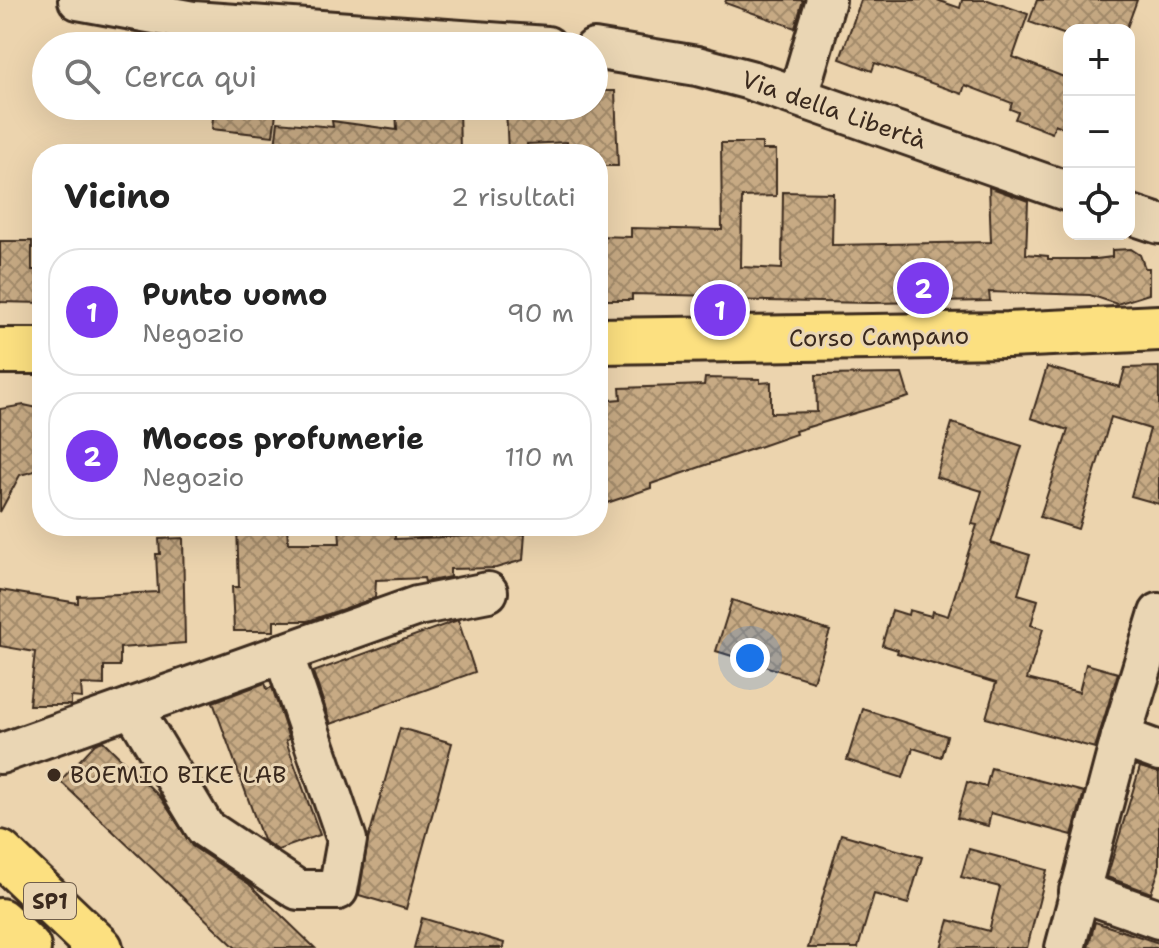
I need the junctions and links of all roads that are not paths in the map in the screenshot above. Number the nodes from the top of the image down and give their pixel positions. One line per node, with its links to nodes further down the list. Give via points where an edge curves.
1 (78, 0): 3 (street, via 193,21)
2 (826, 0): 5 (street)
3 (349, 32)
4 (608, 51): 5 (street, Via della Libertà, via 697,66)
5 (798, 96): 6 (street, Via della Libertà)
6 (1063, 190)
7 (1135, 216): 8 (street)
8 (1159, 224)
9 (1159, 328): 10 (main road, Corso Campano)
10 (608, 341)
11 (0, 351): 12 (main road)
12 (32, 351)
13 (488, 592): 15 (street, via 417,606)
14 (1159, 613): 17 (street)
15 (283, 653): 16 (street); 16 (street, via 347,840 338,890 298,890 205,828)
16 (132, 707): 19 (street)
17 (1121, 737): 18 (street); 21 (street)
18 (1159, 751)
19 (0, 754)
20 (0, 853): 25 (main road, SP1)
21 (1079, 891): 22 (street); 26 (street)
22 (1159, 919)
23 (0, 921): 24 (main road, SP1)
24 (28, 948)
25 (100, 948)
26 (1065, 948)

